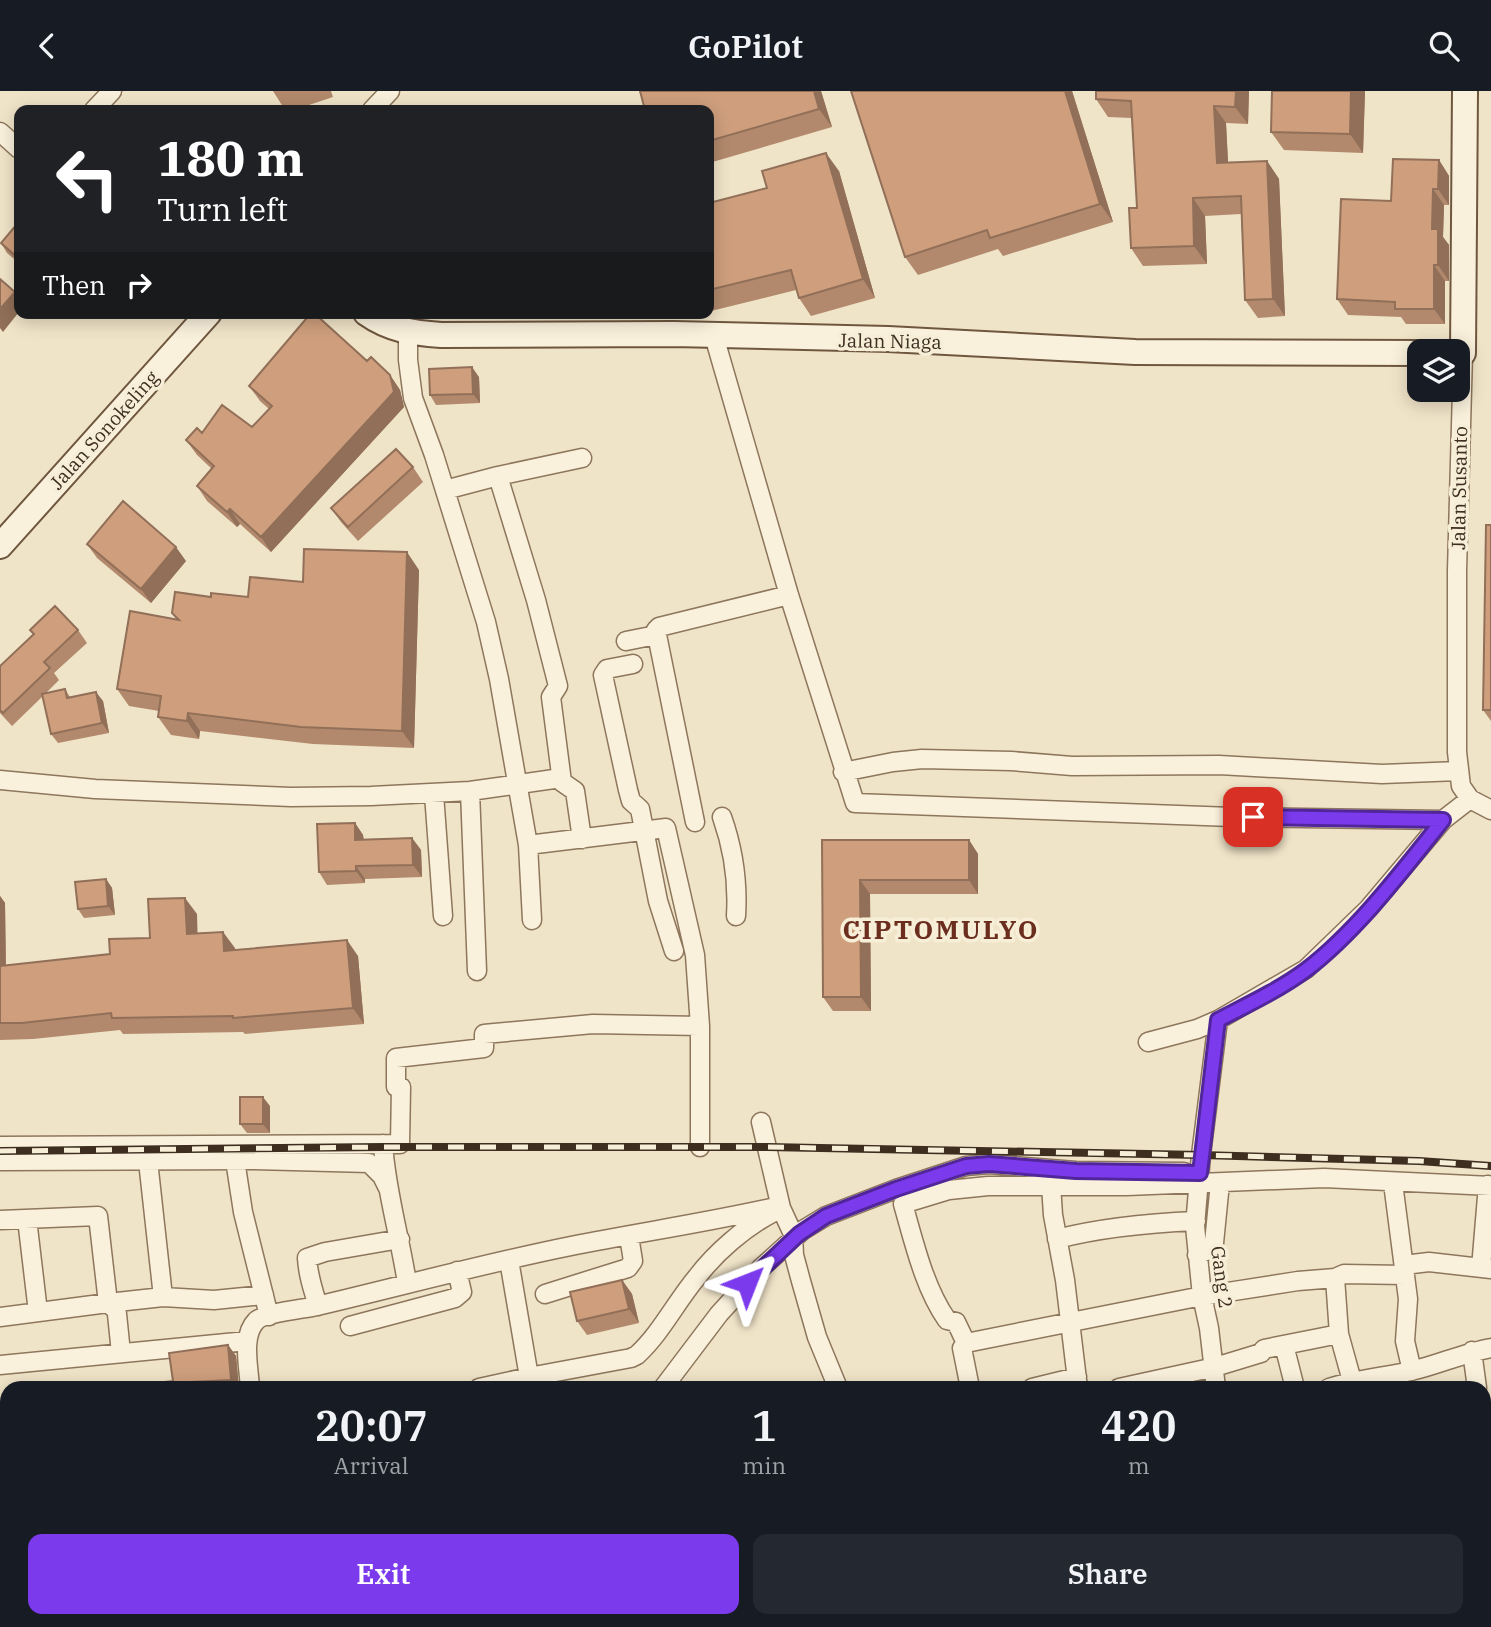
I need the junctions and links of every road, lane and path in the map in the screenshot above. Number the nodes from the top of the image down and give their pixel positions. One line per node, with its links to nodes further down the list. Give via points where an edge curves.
1 (112, 91): 4 (street)
2 (390, 91): 5 (street)
3 (1465, 91): 12 (street, Jalan Susanto)
4 (99, 105)
5 (377, 105)
6 (0, 132): 7 (street)
7 (14, 145)
8 (201, 319): 18 (street, Jalan Sonokeling)
9 (375, 319): 10 (street, Jalan Niaga)
10 (408, 333): 11 (street, Jalan Niaga); 17 (street, via 413,398)
11 (714, 336): 13 (street, Jalan Niaga, via 888,339 1135,352); 19 (street)
12 (1460, 339)
13 (1407, 353)
14 (1459, 402): 23 (street, Jalan Susanto)
15 (582, 458): 16 (street)
16 (498, 476): 17 (street); 25 (street, via 558,686 551,697)
17 (445, 490): 27 (street, via 486,622)
18 (0, 546)
19 (789, 595): 20 (street, via 659,627); 24 (street)
20 (656, 635): 21 (street); 34 (street)
21 (626, 641)
22 (633, 664): 35 (street, via 607,669 603,675 631,801 640,809)
23 (1459, 771): 24 (street, via 1382,775 1219,765 1072,766 922,759); 30 (street, Jalan Susanto, via 1461,786)
24 (843, 772): 33 (street, via 855,803)
25 (561, 778): 27 (street); 36 (street, via 575,791)
26 (0, 781): 29 (street, via 291,796)
27 (517, 786): 28 (street); 37 (street)
28 (470, 791): 29 (street); 42 (street)
29 (435, 794): 38 (street)
30 (1470, 799): 31 (street); 33 (street)
31 (1491, 810)
32 (722, 817): 39 (street, via 734,875)
33 (1443, 820): 43 (street, via 1320,957)
34 (695, 822)
35 (645, 831): 36 (street); 41 (street, via 658,901); 44 (street, via 666,828 695,955)
36 (582, 839): 37 (street)
37 (528, 845): 40 (street)
38 (443, 916)
39 (736, 916)
40 (532, 920)
41 (674, 951)
42 (477, 971)
43 (1218, 1020): 45 (street); 53 (street, Gang 2)
44 (700, 1026): 47 (street, via 593,1024 484,1034 484,1048 396,1058 400,1144); 49 (street)
45 (1148, 1042)
46 (761, 1122): 59 (street)
47 (383, 1143): 48 (street); 58 (street)
48 (0, 1146)
49 (700, 1147)
50 (235, 1160): 52 (street); 58 (street, via 369,1163); 75 (street)
51 (0, 1161): 52 (street)
52 (148, 1161): 77 (street)
53 (1200, 1177): 54 (street); 56 (street, via 1126,1186); 62 (street, Gang 2); 64 (street, via 966,1166 826,1216)
54 (1220, 1182): 55 (street, via 1324,1178); 67 (street, via 1214,1243)
55 (1393, 1183): 57 (street); 70 (street)
56 (1051, 1185): 66 (street); 87 (street, via 949,1190 903,1204 938,1305 947,1320 957,1322)
57 (1490, 1186): 69 (street)
58 (388, 1188): 65 (street)
59 (781, 1207): 63 (street); 64 (street); 95 (street, via 738,1234 698,1274 637,1355)
60 (27, 1219): 61 (street); 78 (street, via 98,1216); 80 (street)
61 (0, 1220)
62 (1195, 1221): 66 (street, via 1142,1224); 67 (street, Gang 2)
63 (629, 1236): 68 (street); 74 (street, via 633,1261 628,1268)
64 (794, 1238): 98 (street, via 719,1314); 99 (street, via 794,1255 817,1337)
65 (400, 1239): 73 (street); 79 (street, via 307,1258)
66 (1057, 1239): 83 (street)
67 (1197, 1255): 76 (street, Gang 2)
68 (509, 1260): 71 (street); 95 (street)
69 (1486, 1268): 70 (street, via 1429,1262)
70 (1405, 1270): 72 (street); 94 (street, via 1405,1341)
71 (457, 1271): 73 (street); 84 (street, via 462,1292 455,1298)
72 (1335, 1278): 76 (street); 85 (street)
73 (407, 1283): 79 (street)
74 (545, 1294)
75 (264, 1295): 77 (street, via 214,1300); 81 (street)
76 (1202, 1296): 83 (street); 93 (street, Gang 2)
77 (163, 1297): 78 (street)
78 (108, 1304): 80 (street); 91 (street, via 116,1310)
79 (318, 1306): 81 (street)
80 (38, 1312): 82 (street)
81 (269, 1316): 86 (street, via 254,1322)
82 (0, 1317)
83 (1070, 1321): 87 (street); 101 (street)
84 (350, 1326)
85 (1339, 1333): 88 (street); 105 (street)
86 (247, 1342): 91 (street); 96 (street)
87 (966, 1343): 100 (street, via 962,1348)
88 (1284, 1345): 93 (street); 104 (street)
89 (1491, 1348): 90 (street)
90 (1472, 1351): 94 (street); 106 (street)
91 (121, 1353): 92 (street)
92 (0, 1365)
93 (1214, 1367): 102 (street); 103 (street, Gang 2)
94 (1412, 1371): 105 (street)
95 (529, 1377): 97 (street)
96 (250, 1381)
97 (511, 1381)
98 (668, 1381)
99 (835, 1381)
100 (969, 1381)
101 (1077, 1381)
102 (1151, 1381)
103 (1215, 1381)
104 (1293, 1381)
105 (1352, 1381)
106 (1477, 1381)

